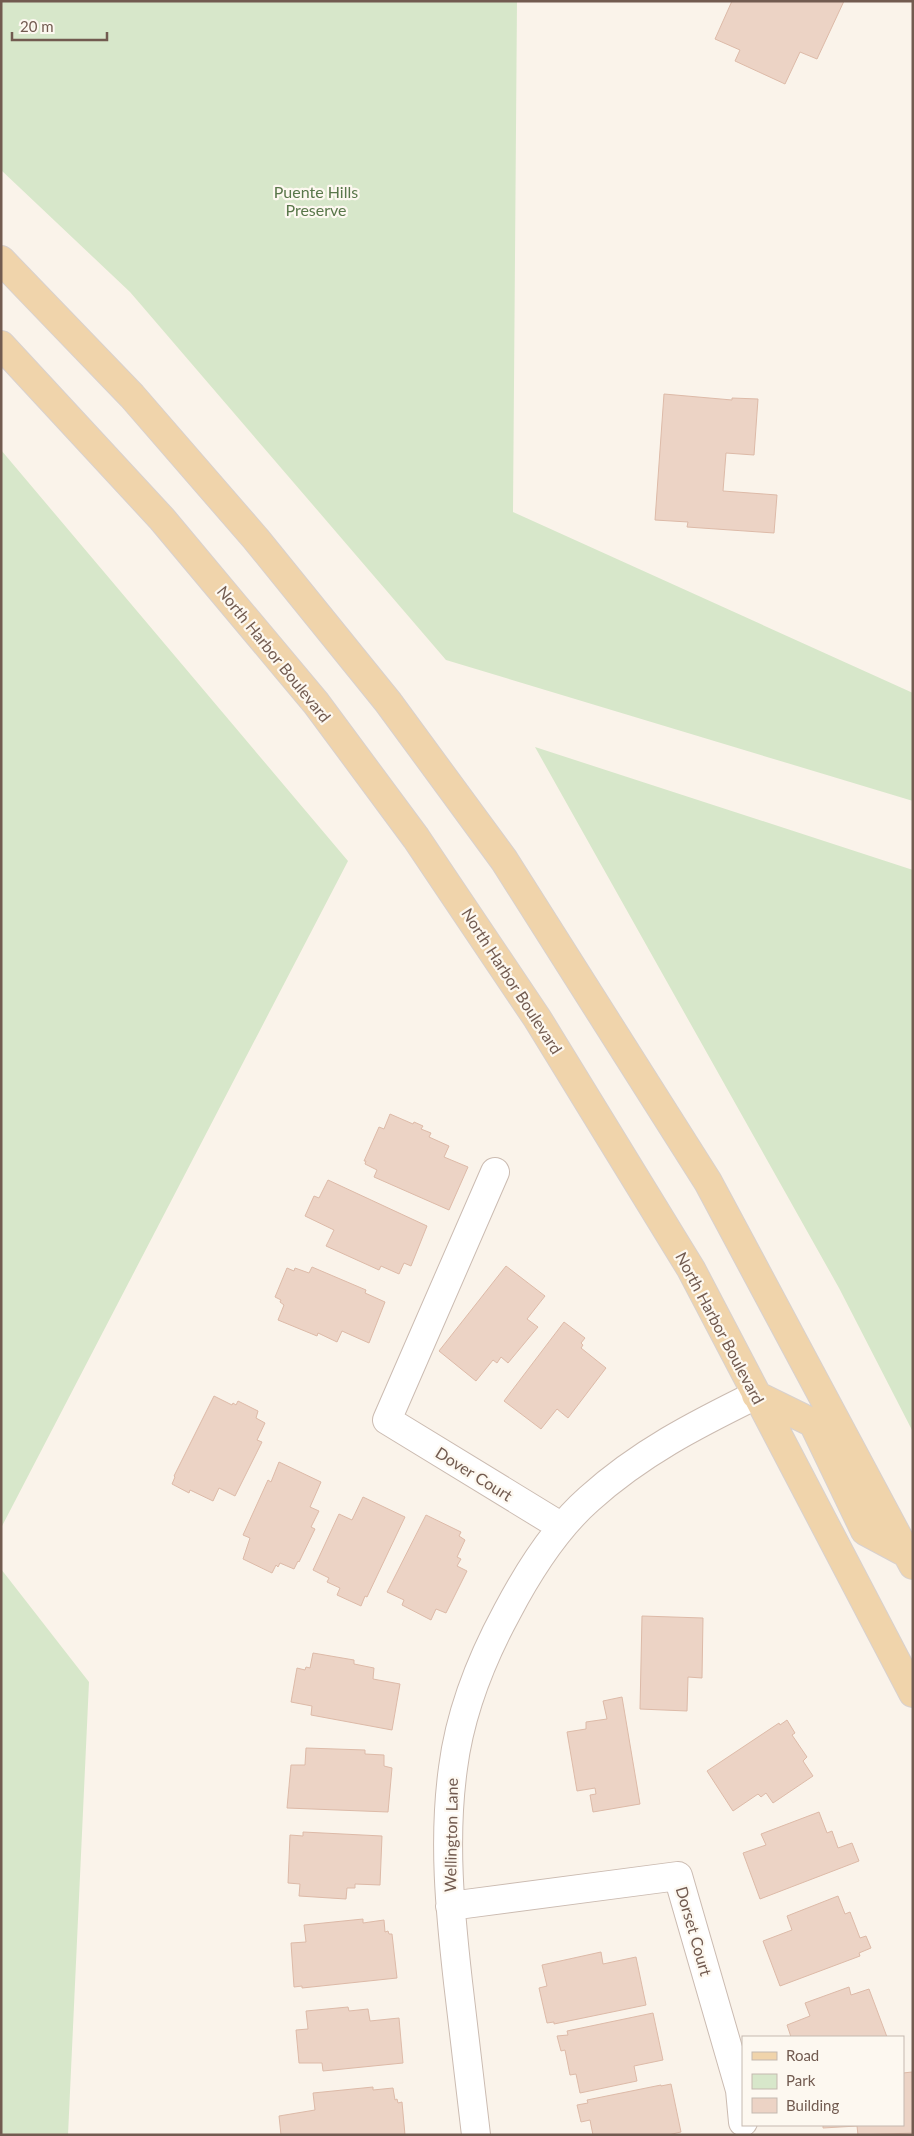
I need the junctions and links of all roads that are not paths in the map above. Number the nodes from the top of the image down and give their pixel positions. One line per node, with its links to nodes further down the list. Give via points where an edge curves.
1 (1, 260): 6 (main road, via 132,396 256,538 388,702 504,860 708,1182)
2 (1, 345): 4 (main road, North Harbor Boulevard, via 162,519 316,703 416,838 537,1018 681,1252)
3 (495, 1172): 5 (street, Dover Court, via 387,1420)
4 (756, 1395): 5 (street, Wellington Lane, via 680,1432 633,1463 588,1499); 6 (main road, via 813,1422 866,1531); 7 (main road, North Harbor Boulevard)
5 (562, 1527): 8 (street, Wellington Lane, via 520,1585 486,1651 466,1708 453,1767 448,1838)
6 (910, 1559)
7 (913, 1693)
8 (450, 1906): 9 (street, Dorset Court, via 678,1876 740,2090); 10 (street, Wellington Lane)
9 (742, 2113)
10 (476, 2135)

